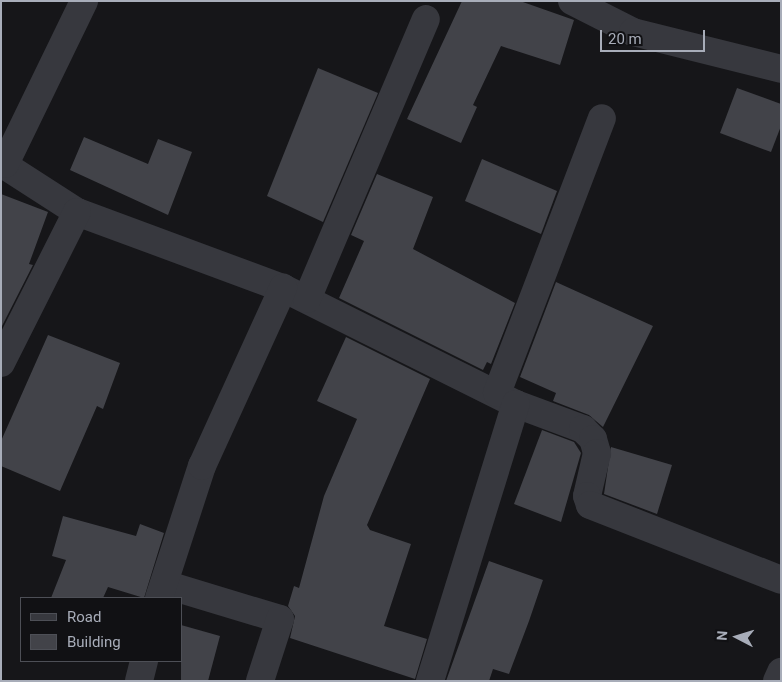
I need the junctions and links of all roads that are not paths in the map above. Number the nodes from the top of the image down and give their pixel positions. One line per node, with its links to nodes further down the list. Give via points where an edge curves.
1 (84, 1): 6 (street)
2 (572, 1): 4 (street, via 633,32)
3 (426, 19): 8 (street)
4 (781, 69)
5 (602, 118): 10 (street)
6 (3, 164): 7 (street)
7 (77, 212): 8 (street); 9 (street)
8 (295, 294): 10 (street); 12 (street, via 202,466)
9 (1, 363)
10 (507, 399): 11 (street, via 583,429 593,439 596,453 587,496 590,505); 17 (street)
11 (781, 580)
12 (161, 591): 16 (street, via 280,619)
13 (144, 662): 15 (street)
14 (781, 672): 18 (street)
15 (139, 681)
16 (260, 681)
17 (430, 681)
18 (777, 681)

